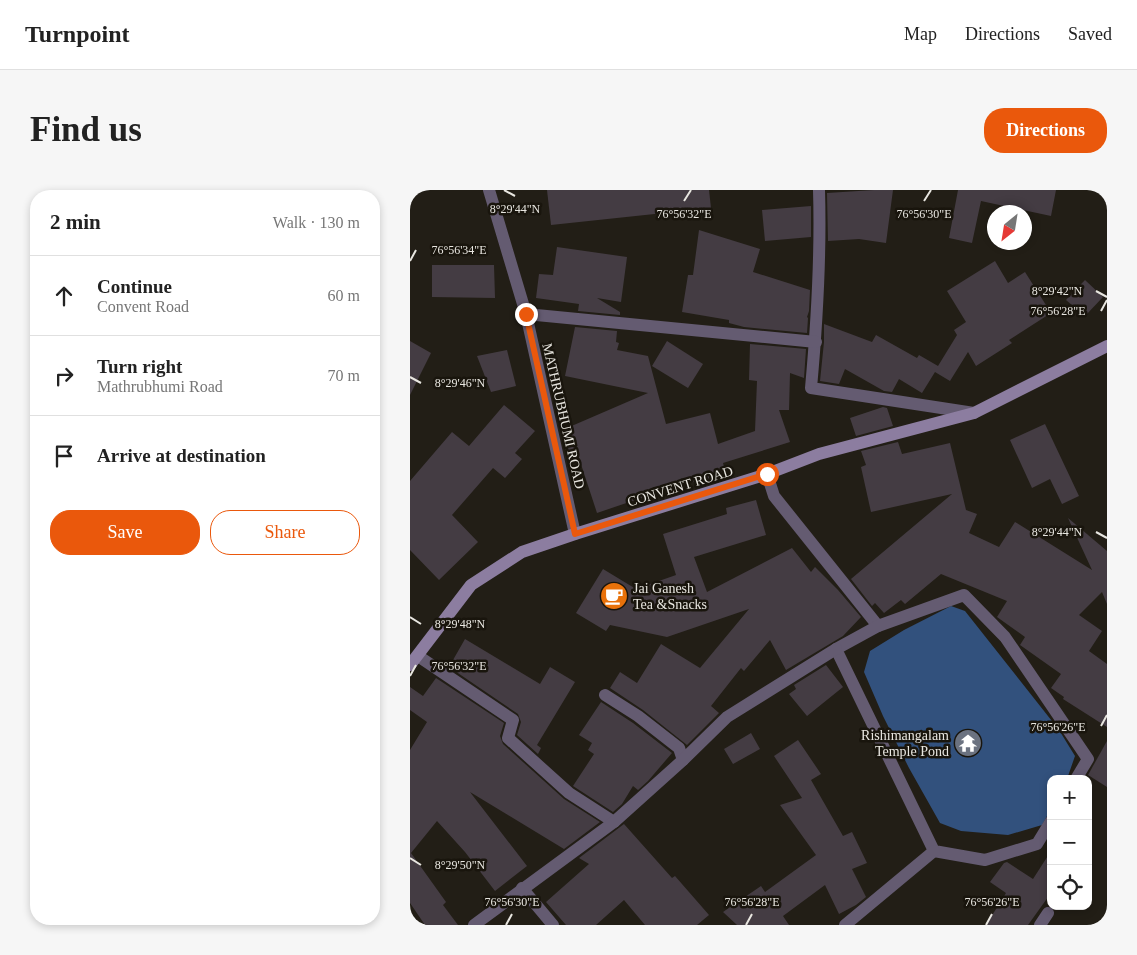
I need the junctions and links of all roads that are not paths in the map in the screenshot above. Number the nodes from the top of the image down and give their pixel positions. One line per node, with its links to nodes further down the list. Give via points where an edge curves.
1 (489, 190): 3 (street, MATHRUBHUMI ROAD)
2 (819, 190): 4 (street)
3 (526, 314): 4 (street); 8 (street, MATHRUBHUMI ROAD)
4 (816, 342): 6 (street, via 811,388)
5 (1107, 346): 6 (street, CONVENT ROAD)
6 (974, 414): 7 (street, CONVENT ROAD, via 819,454)
7 (767, 474): 8 (street, CONVENT ROAD); 9 (street, via 774,496)
8 (575, 534): 11 (street, CONVENT ROAD, via 522,552 471,585)
9 (878, 626): 10 (street); 14 (street, via 964,595 1005,636 1088,759)
10 (836, 649): 13 (street, via 726,717); 17 (street)
11 (414, 660): 15 (street, via 513,720 508,738 569,793)
12 (605, 695): 13 (street, via 679,748)
13 (683, 760): 15 (street)
14 (1078, 775)
15 (614, 822): 18 (street)
16 (1047, 828): 17 (street, via 1037,844 985,860)
17 (934, 851): 22 (street)
18 (522, 888): 20 (street); 21 (street)
19 (1048, 913): 23 (street)
20 (474, 925)
21 (553, 925)
22 (845, 925)
23 (1040, 925)

